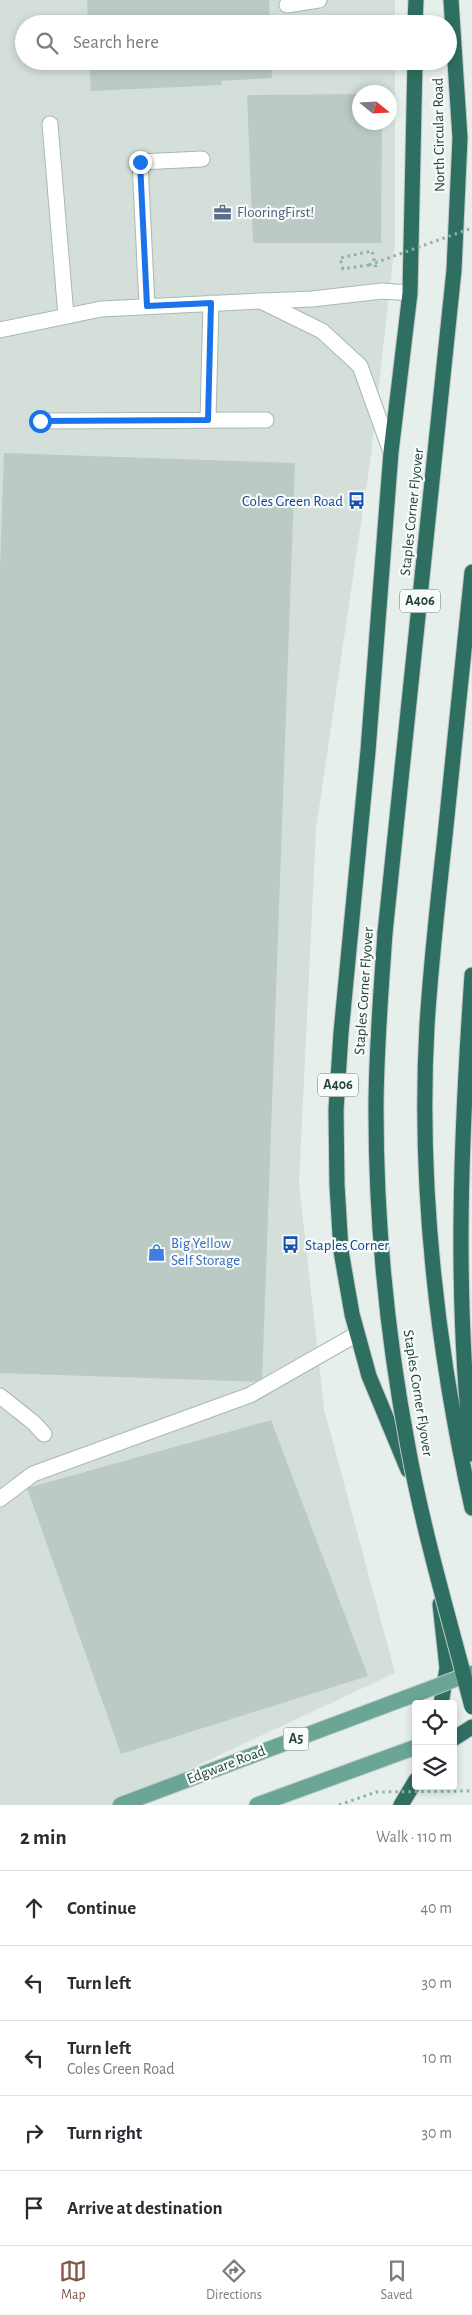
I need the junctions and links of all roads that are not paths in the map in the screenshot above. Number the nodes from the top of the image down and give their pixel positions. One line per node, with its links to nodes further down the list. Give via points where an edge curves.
1 (319, 0): 4 (street)
2 (416, 0): 5 (highway)
3 (451, 0): 6 (highway, North Circular Road / A406)
4 (287, 5)
5 (415, 15)
6 (452, 15)
7 (415, 70): 12 (highway, A406)
8 (456, 70): 11 (highway, North Circular Road / A406, via 460,138)
9 (50, 124): 16 (street)
10 (202, 158): 15 (street, via 140,162)
11 (454, 270): 33 (highway, Staples Corner Flyover / A406, bridge, via 385,933 376,1110 385,1282 408,1448)
12 (410, 293): 13 (street, via 382,291); 21 (highway, A406)
13 (261, 301): 14 (street); 21 (street, via 322,331 360,366)
14 (211, 303): 15 (street); 18 (street)
15 (147, 306): 16 (street, via 101,309)
16 (66, 316): 17 (street)
17 (0, 330)
18 (208, 420): 19 (street); 20 (street)
19 (266, 420)
20 (40, 421)
21 (391, 452): 24 (highway, A406, via 336,1110 341,1251)
22 (472, 572): 30 (highway, Staples Corner Flyover, via 427,1026 428,1209 433,1279 444,1364)
23 (472, 975): 25 (highway, via 460,1267)
24 (357, 1334): 29 (street, via 250,1395 33,1474); 32 (highway, A406, via 417,1495 433,1552 447,1668)
25 (468, 1371): 28 (highway)
26 (0, 1396): 27 (street)
27 (44, 1434)
28 (472, 1454)
29 (0, 1499)
30 (472, 1508)
31 (472, 1673): 40 (main road, Edgware Road / A5, bridge)
32 (442, 1700)
33 (472, 1707)
34 (472, 1726): 35 (main road); 36 (highway)
35 (457, 1731)
36 (457, 1736)
37 (412, 1748): 41 (main road)
38 (412, 1786): 39 (highway)
39 (401, 1804)
40 (120, 1805)
41 (257, 1805)

